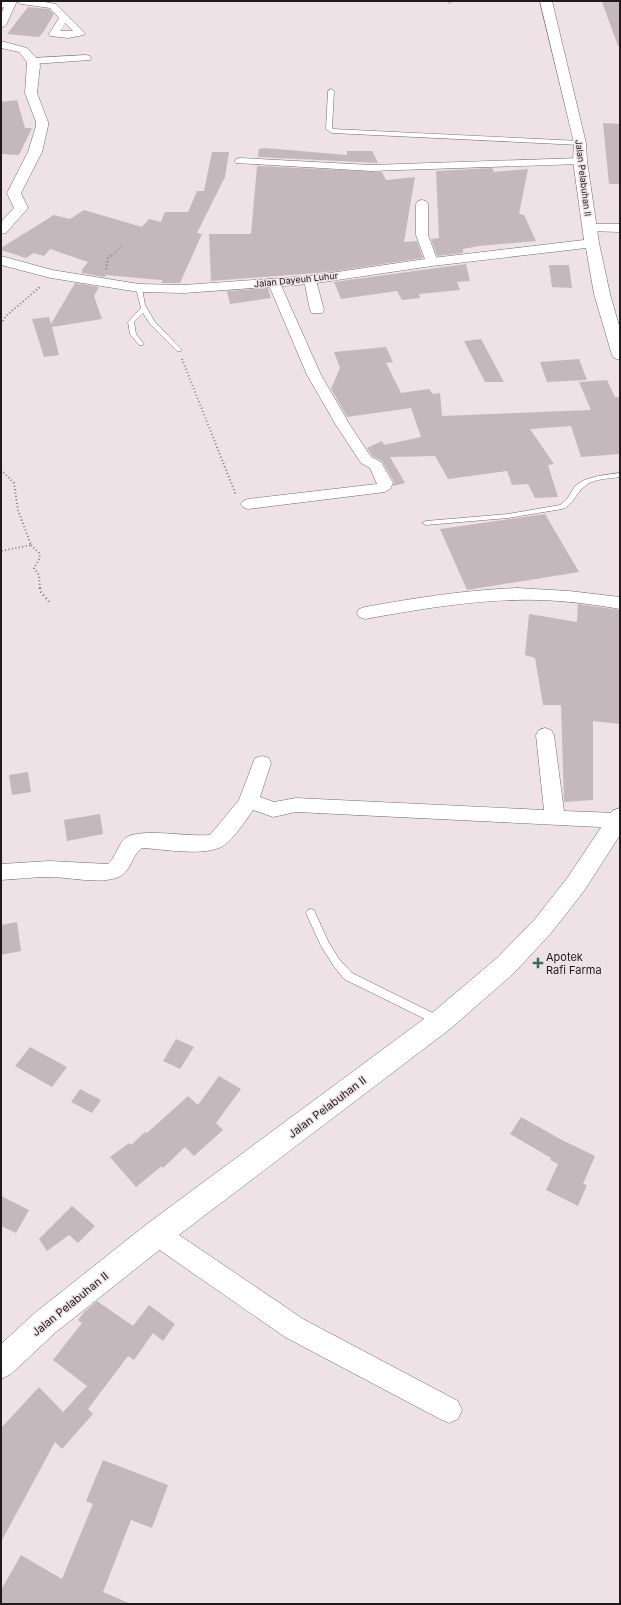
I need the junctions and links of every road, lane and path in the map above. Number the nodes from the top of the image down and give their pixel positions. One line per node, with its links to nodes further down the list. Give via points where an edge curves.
1 (3, 1): 5 (main road)
2 (12, 1): 7 (street)
3 (21, 1): 6 (street, via 53,6)
4 (546, 1): 12 (main road, Jalan Pelabuhan II)
5 (1, 5)
6 (64, 18)
7 (1, 25)
8 (1, 44): 10 (main road, via 23,50)
9 (86, 58): 10 (street)
10 (33, 61): 18 (main road, via 30,90 42,126 35,152 14,193 21,208)
11 (331, 91): 12 (lane, via 329,129 332,131)
12 (580, 143): 14 (main road, Jalan Pelabuhan II)
13 (240, 160): 14 (street, via 371,168)
14 (580, 161): 16 (main road, Jalan Pelabuhan II)
15 (422, 204): 22 (street, via 422,235)
16 (590, 228): 17 (street); 19 (main road, Jalan Pelabuhan II)
17 (620, 228)
18 (1, 230)
19 (592, 243): 22 (main road, Jalan Dayeuh Luhur); 33 (main road, Jalan Pelabuhan II, via 602,294)
20 (122, 246): 25 (path, via 108,258 106,270)
21 (1, 260): 23 (main road, Jalan Dayeuh Luhur)
22 (432, 262): 24 (main road, Jalan Dayeuh Luhur)
23 (51, 274): 25 (main road, Jalan Dayeuh Luhur); 30 (path, via 6,316)
24 (310, 280): 26 (main road, Jalan Dayeuh Luhur); 29 (street)
25 (99, 282): 27 (main road, Jalan Dayeuh Luhur)
26 (274, 283): 27 (main road, Jalan Dayeuh Luhur, via 184,289); 36 (street, via 314,375 366,460 376,465 385,486 380,489)
27 (139, 288): 28 (lane)
28 (143, 309): 31 (lane, via 131,322 133,334); 32 (lane, via 152,323)
29 (317, 310)
30 (1, 324)
31 (141, 344)
32 (179, 350): 36 (path, via 238,499 242,504)
33 (620, 354)
34 (1, 470): 38 (path, via 14,482 18,510)
35 (620, 475): 37 (lane, via 586,481 562,507 508,516)
36 (248, 504)
37 (426, 523)
38 (31, 544): 39 (path); 40 (path, via 40,553 34,568 38,575 40,591)
39 (1, 551)
40 (50, 603)
41 (620, 603): 42 (street, via 562,595 515,594)
42 (366, 613)
43 (545, 735): 46 (street)
44 (262, 763): 45 (street, via 254,793)
45 (249, 801): 46 (street, via 273,810 296,805); 48 (street, via 215,841 200,843 140,840 128,848 120,865 109,872 49,869)
46 (555, 818): 47 (street)
47 (618, 819): 50 (main road, Jalan Pelabuhan II, via 576,884 543,926 506,965)
48 (1, 872)
49 (311, 913): 50 (lane, via 324,943 348,976)
50 (441, 1021): 51 (main road, Jalan Pelabuhan II)
51 (158, 1234): 52 (main road, Jalan Pelabuhan II, via 46,1322); 53 (street, via 294,1328)
52 (1, 1364)
53 (449, 1410)

